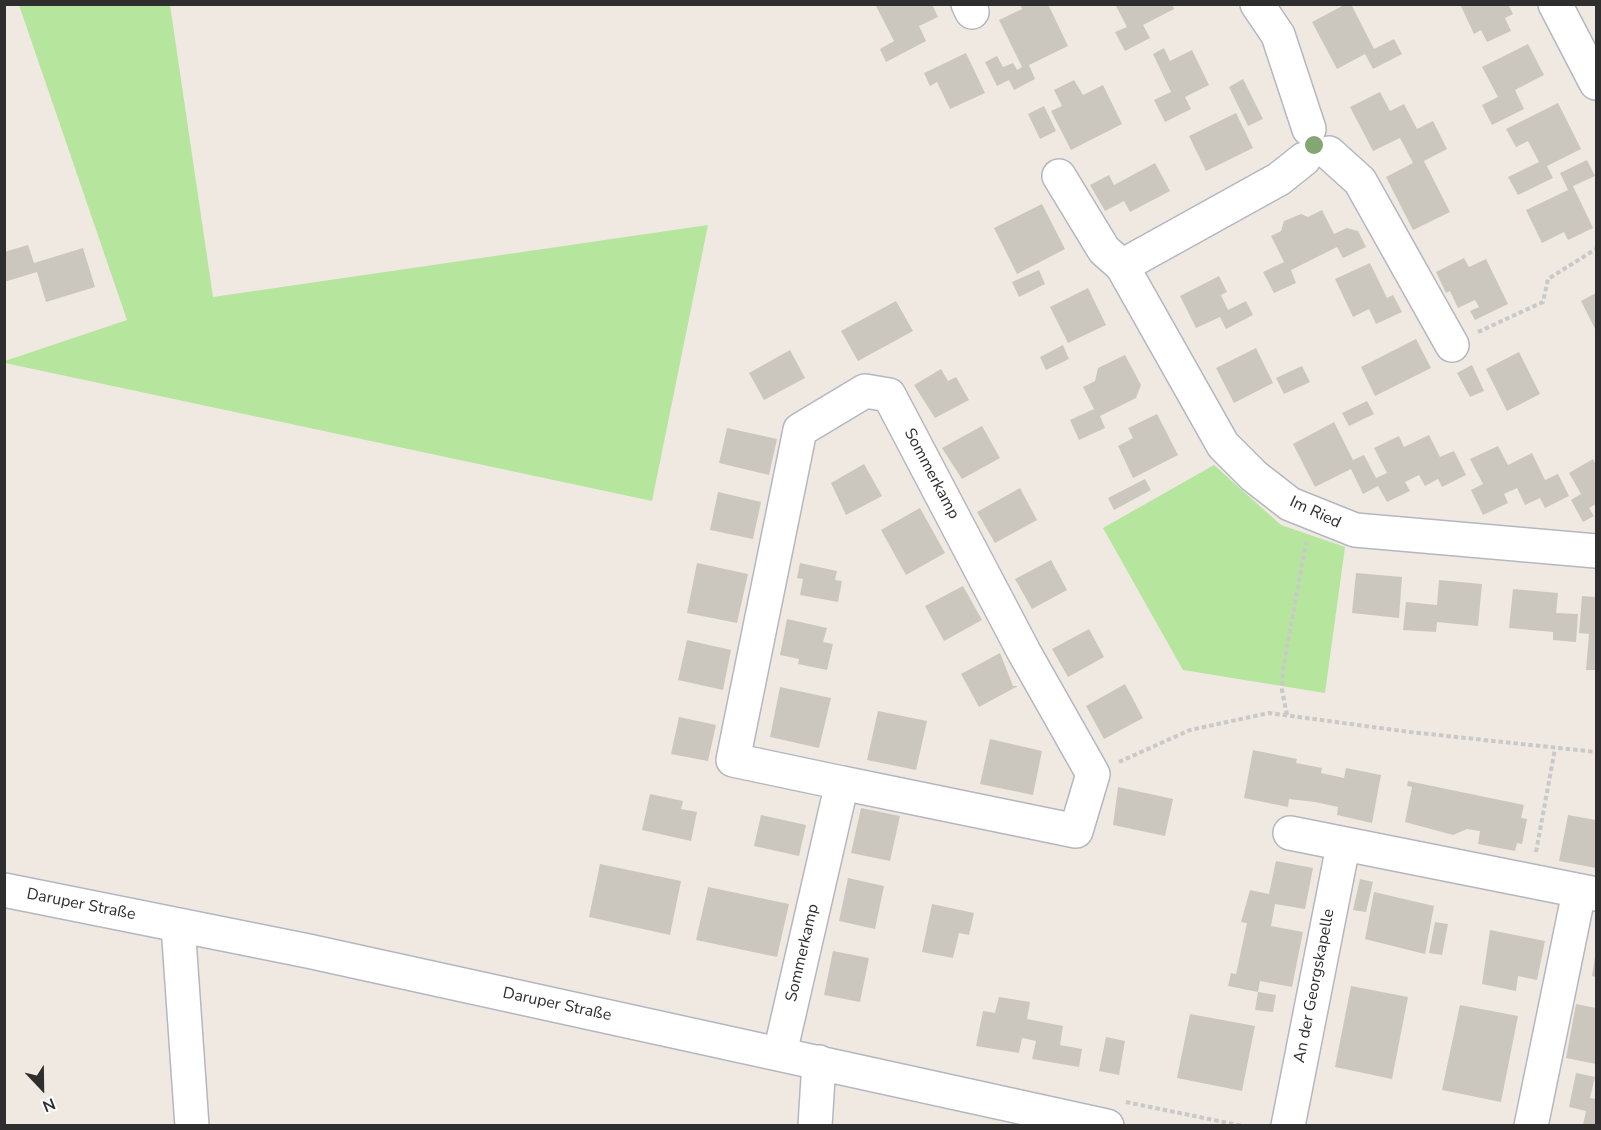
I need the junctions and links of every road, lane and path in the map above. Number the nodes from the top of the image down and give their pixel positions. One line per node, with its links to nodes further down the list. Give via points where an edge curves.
1 (1257, 4): 5 (street, via 1278,35)
2 (1556, 4): 3 (street)
3 (1588, 48): 4 (street)
4 (1596, 84)
5 (1314, 147): 8 (street, via 1279,179); 9 (street, via 1360,182)
6 (1059, 176): 8 (street, Im Ried, via 1104,250)
7 (1596, 249): 9 (path, via 1548,279 1543,302)
8 (1122, 266): 10 (street, Im Ried, via 1222,446 1290,504)
9 (1452, 345)
10 (1312, 514): 11 (street, Im Ried, via 1355,530); 12 (path, via 1283,669)
11 (1596, 551)
12 (1287, 716): 13 (path); 15 (path, via 1269,713 1191,730)
13 (1555, 749): 14 (path); 19 (path)
14 (1596, 752)
15 (1094, 774): 16 (street, Sommerkamp, via 1076,831); 16 (street, Sommerkamp, via 1024,652 889,395 865,391 800,430 733,760)
16 (842, 783): 23 (street, Sommerkamp)
17 (1290, 833): 18 (street)
18 (1343, 846): 19 (street); 28 (street, An der Georgskapelle)
19 (1531, 883): 21 (street)
20 (4, 890): 22 (street, Daruper Straße)
21 (1588, 893): 29 (street)
22 (178, 925): 23 (street, Daruper Straße); 25 (street)
23 (780, 1053): 24 (street, Daruper Straße)
24 (819, 1062): 26 (street); 27 (street, Daruper Straße)
25 (192, 1125)
26 (815, 1125)
27 (1107, 1125)
28 (1288, 1125)
29 (1531, 1125)

